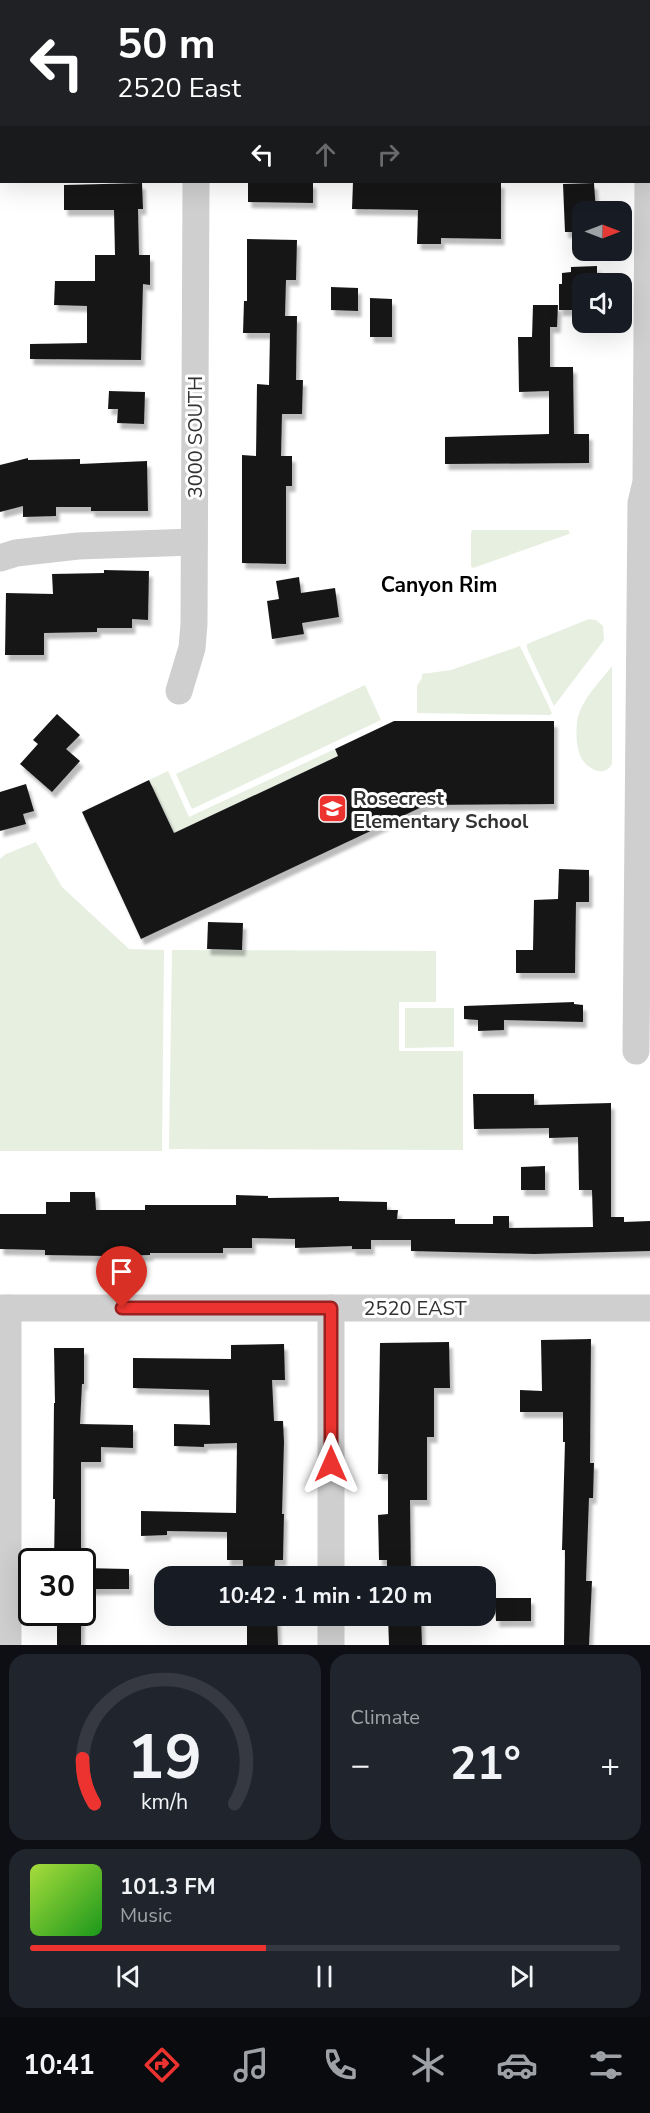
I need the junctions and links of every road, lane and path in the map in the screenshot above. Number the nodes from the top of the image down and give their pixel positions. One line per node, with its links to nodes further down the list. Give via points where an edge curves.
1 (196, 183): 3 (street, 3000 SOUTH)
2 (648, 183): 6 (street)
3 (194, 542): 4 (street, via 78,546); 5 (street, 3000 SOUTH, via 192,648)
4 (0, 558)
5 (179, 691)
6 (636, 1052)
7 (4, 1308): 8 (street, 2520 EAST); 12 (street)
8 (331, 1308): 9 (street, 2520 EAST); 10 (street)
9 (650, 1308)
10 (331, 1566)
11 (331, 1626): 13 (street)
12 (8, 1645)
13 (331, 1645)

